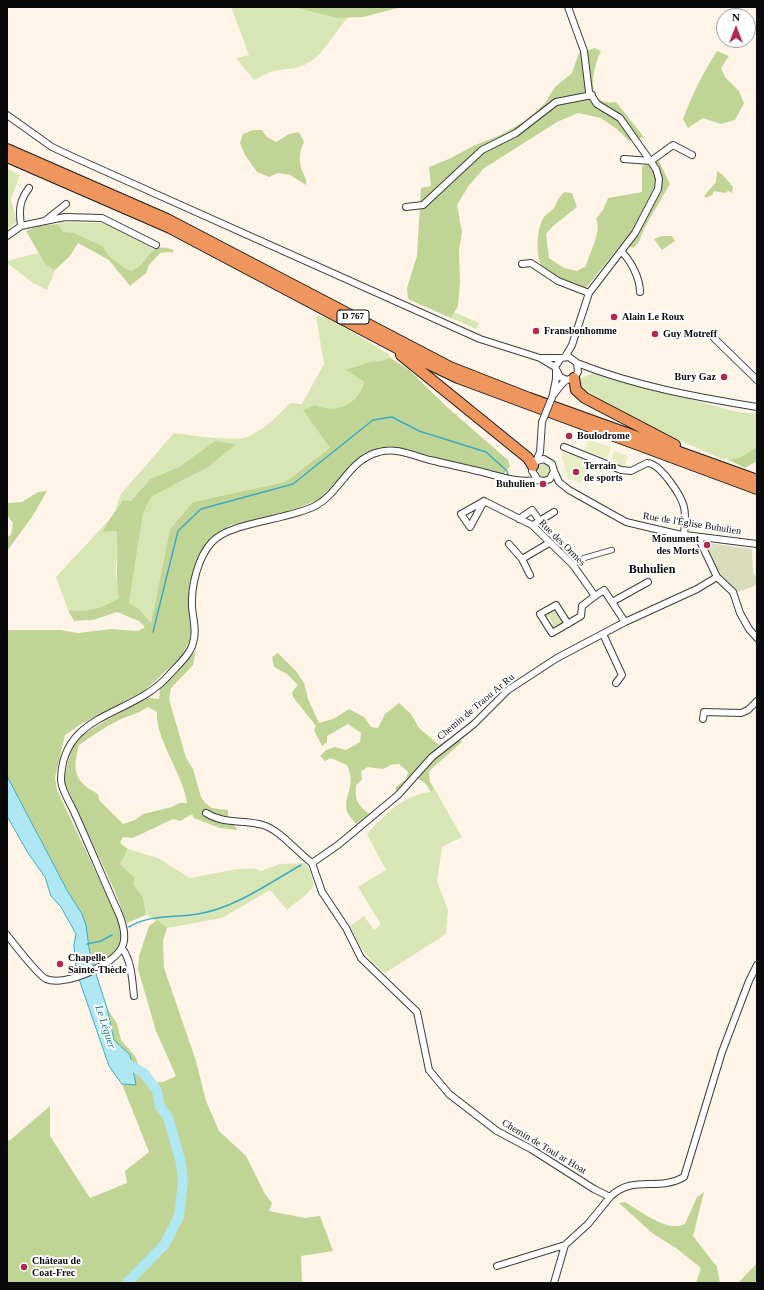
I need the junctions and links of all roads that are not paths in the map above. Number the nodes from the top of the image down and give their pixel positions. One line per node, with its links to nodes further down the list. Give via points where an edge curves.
1 (568, 7): 2 (street, via 584,51)
2 (592, 95): 8 (street, via 597,104 620,118); 11 (street, via 556,102 516,133 482,150 423,205)
3 (7, 115): 23 (street, via 52,147 71,156 480,339)
4 (7, 149): 35 (highway, D 767, via 167,219 450,367)
5 (692, 155): 8 (street, via 673,145)
6 (7, 157): 21 (highway, D 767, via 170,228)
7 (624, 159): 8 (street)
8 (651, 161): 16 (street, via 656,169 658,189 635,232)
9 (29, 188): 13 (street, via 23,195 19,207)
10 (66, 204): 12 (street)
11 (406, 207)
12 (45, 221): 13 (street); 15 (street, via 102,218)
13 (21, 226): 14 (street)
14 (7, 236)
15 (156, 245)
16 (621, 251): 18 (street, via 628,258 640,284); 19 (street)
17 (522, 264): 19 (street, via 531,263 558,281)
18 (640, 292)
19 (589, 294): 22 (street)
20 (714, 338): 29 (street)
21 (387, 343): 36 (highway, via 528,458); 42 (highway, D 767, via 484,389)
22 (572, 345): 24 (street); 25 (street)
23 (540, 358): 24 (street); 26 (street)
24 (563, 358): 25 (street); 26 (street)
25 (576, 361): 27 (street); 28 (street)
26 (555, 369): 28 (street, via 560,377); 30 (street)
27 (595, 370): 28 (street); 31 (street, via 690,396)
28 (573, 377): 30 (street); 35 (highway, D 767, via 576,390 585,398)
29 (757, 380)
30 (553, 395): 33 (street, bridge, via 542,422)
31 (757, 408)
32 (564, 446): 49 (street, via 621,470 631,471 647,464 656,467 682,500 685,514)
33 (541, 447): 34 (street); 36 (street)
34 (550, 462): 36 (street, via 544,459); 37 (street)
35 (709, 463): 39 (highway, D 767)
36 (534, 466): 38 (street); 40 (street, via 529,476)
37 (554, 471): 38 (street, via 550,479); 41 (street)
38 (541, 480): 40 (street, Rue de l'Église Buhulien); 41 (street, Rue de l'Église Buhulien)
39 (757, 480)
40 (521, 481): 73 (street, Rue de l'Église Buhulien, via 508,480 395,451 377,452 358,463 320,503 288,516 233,528 212,542 202,557 192,595 195,628 190,650 151,692 81,730 70,744 65,758 62,785 119,914 124,932)
41 (562, 485): 48 (street, Rue de l'Église Buhulien, via 626,522)
42 (757, 489)
43 (484, 501): 45 (street, Rue des Ormes)
44 (554, 512): 46 (street)
45 (519, 519): 46 (street, via 532,510); 47 (street, Rue des Ormes)
46 (540, 520): 47 (street)
47 (532, 525): 52 (street, Rue des Ormes)
48 (677, 534): 49 (street, Rue de l'Église Buhulien); 51 (street, via 668,540)
49 (684, 535): 50 (street, Rue de l'Église Buhulien)
50 (698, 537): 54 (street, Rue de l'Église Buhulien); 59 (street)
51 (657, 540)
52 (549, 543): 56 (street); 57 (street, Rue des Ormes)
53 (508, 544): 56 (street)
54 (757, 544)
55 (612, 550): 57 (street, via 584,558)
56 (522, 559): 58 (street)
57 (573, 565): 61 (street, Rue des Ormes)
58 (530, 575)
59 (717, 577): 63 (street, Chemin de Traou Ar Ru); 66 (street, via 733,592 740,614)
60 (648, 582): 62 (street)
61 (595, 596): 62 (street, via 604,590); 64 (street, via 582,606 580,616)
62 (612, 602): 63 (street)
63 (625, 622): 65 (street, Chemin de Traou Ar Ru)
64 (568, 624): 64 (street, via 556,605 540,614 552,633)
65 (603, 634): 67 (street, via 622,675); 71 (street, Chemin de Traou Ar Ru, via 557,658 508,690 474,724 432,757 398,795 338,845)
66 (757, 638)
67 (616, 683)
68 (757, 701): 69 (street, via 748,710 740,713 704,712)
69 (703, 720)
70 (206, 813): 71 (street, via 223,821 269,827)
71 (312, 863): 76 (street, Chemin de Toul ar Hoat, via 322,892 346,928 361,958 417,1012 429,1070 449,1094 497,1131 532,1149)
72 (7, 935): 73 (street, via 44,977 53,980 72,978 99,968 109,962)
73 (122, 948): 75 (street, via 127,955)
74 (757, 965): 76 (street, via 722,1052 684,1177 671,1183 631,1184 620,1188)
75 (134, 996)
76 (610, 1197): 77 (street, via 588,1224)
77 (565, 1245): 78 (street); 79 (street)
78 (497, 1266)
79 (554, 1283)

